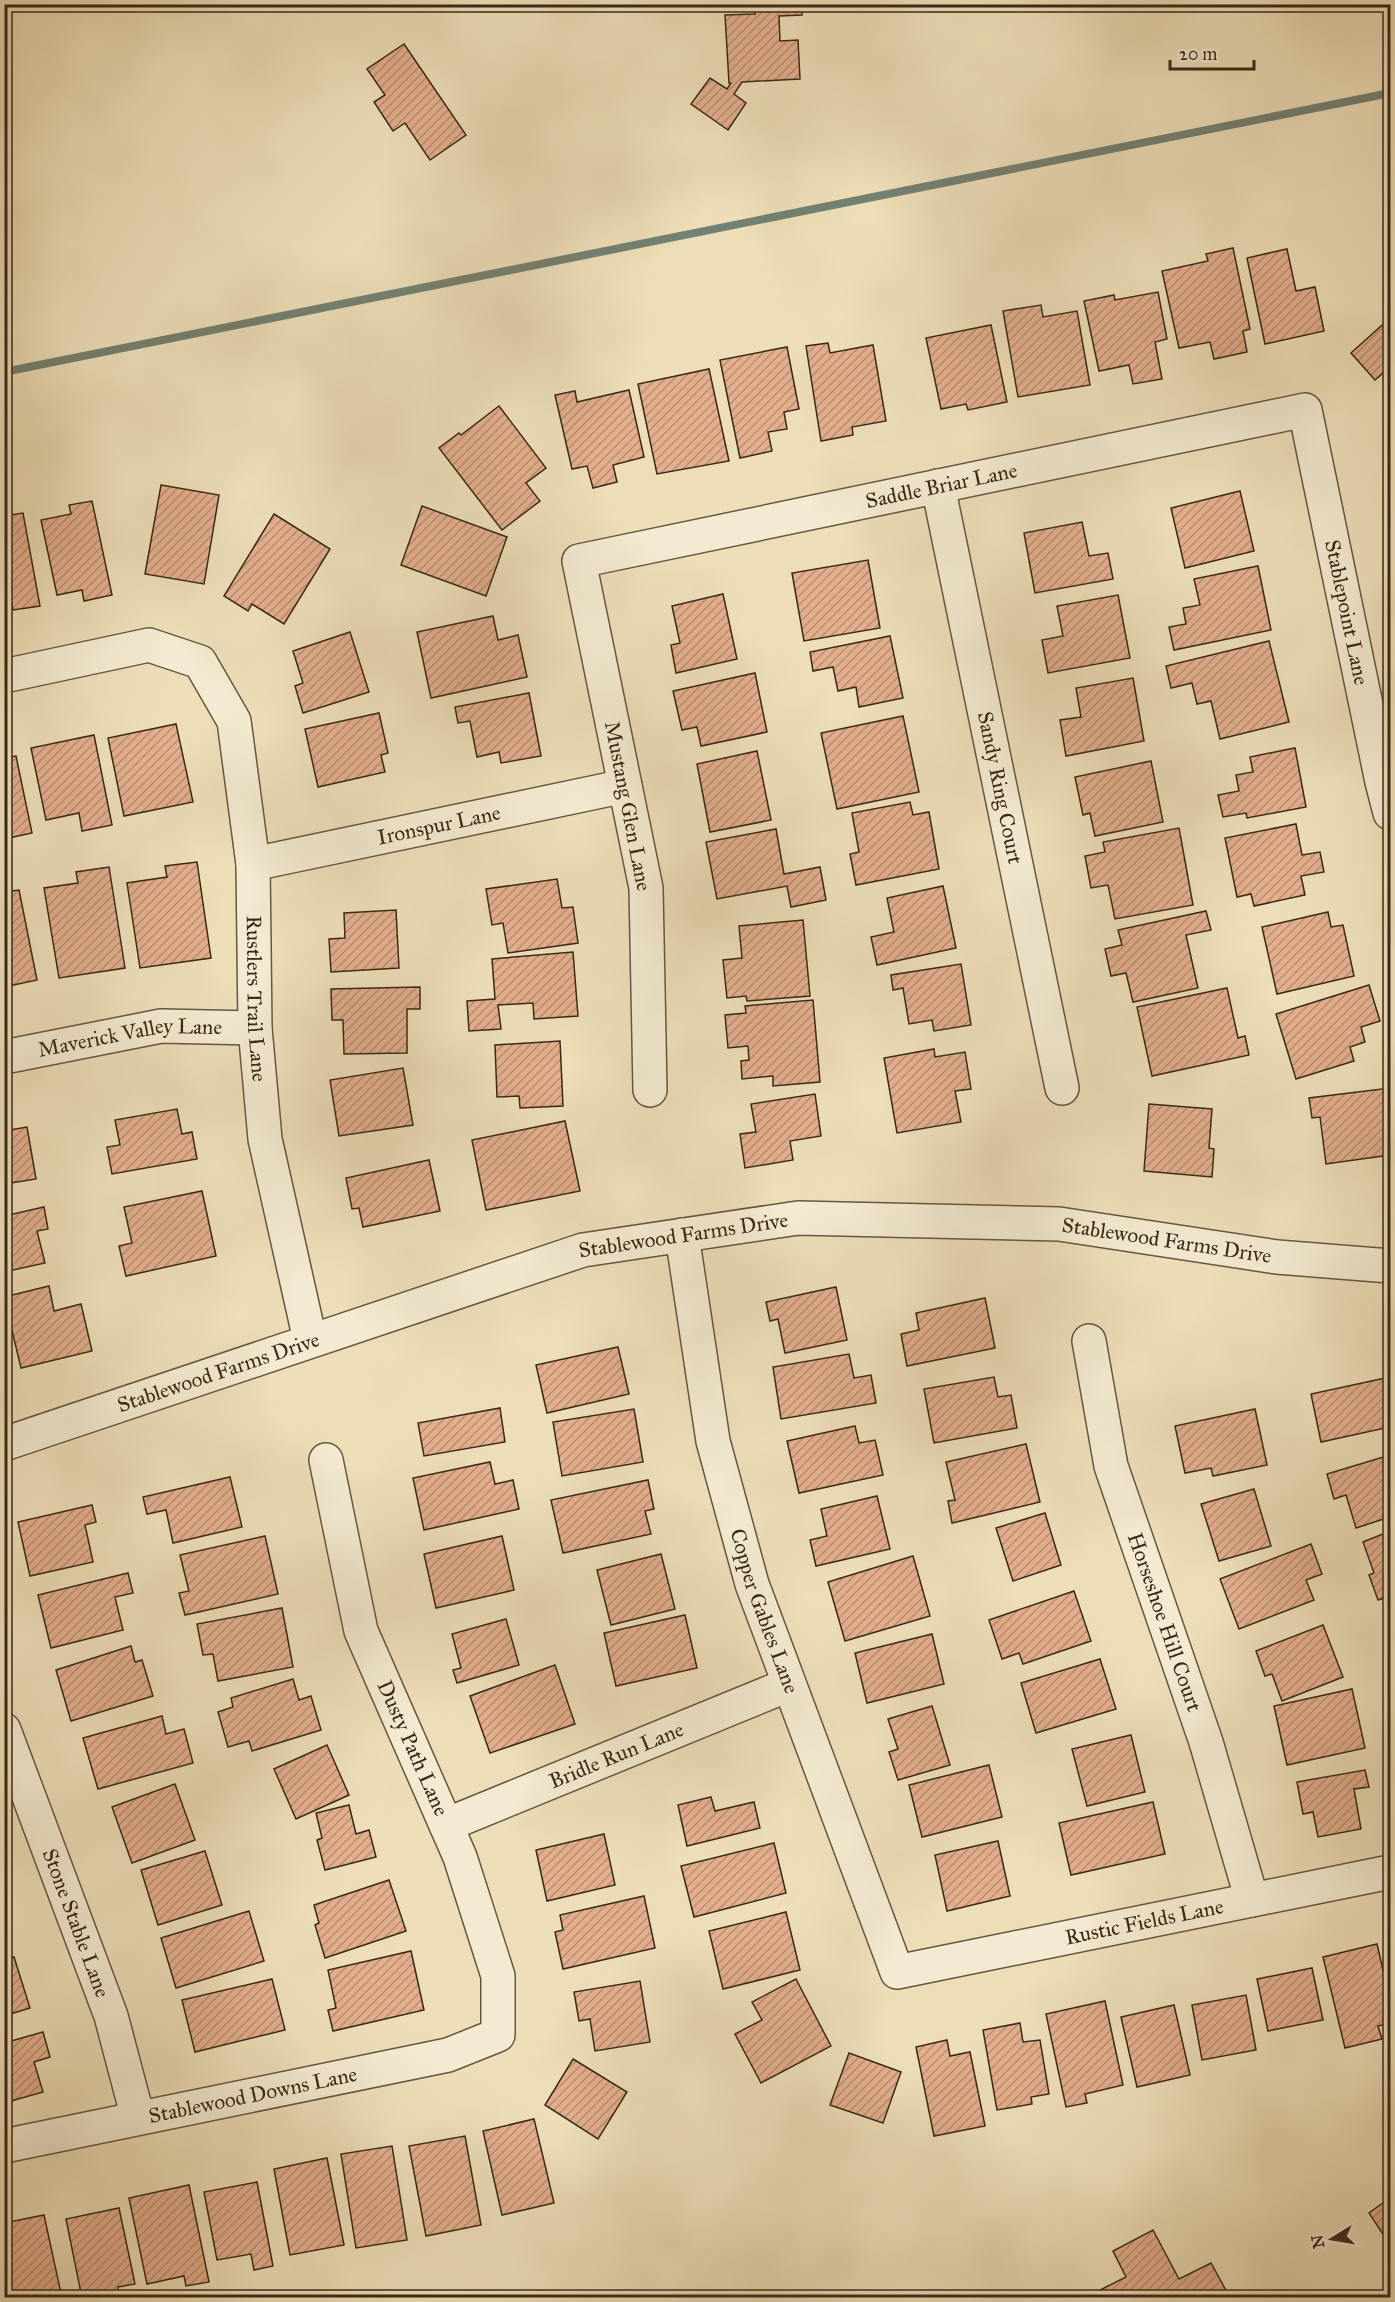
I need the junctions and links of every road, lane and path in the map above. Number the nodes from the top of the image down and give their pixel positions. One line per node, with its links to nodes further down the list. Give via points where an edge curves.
1 (1305, 410): 2 (street, Saddle Briar Lane); 6 (street, Stablepoint Lane)
2 (938, 486): 3 (street, Saddle Briar Lane); 10 (street, Sandy Ring Court)
3 (579, 561): 5 (street, Mustang Glen Lane)
4 (4, 676): 7 (street, Rustlers Trail Lane, via 149,645 200,662 234,721)
5 (626, 786): 7 (street, Ironspur Lane); 11 (street, Mustang Glen Lane, via 646,888)
6 (1390, 813)
7 (253, 864): 8 (street, Rustlers Trail Lane)
8 (255, 1028): 9 (street, Maverick Valley Lane, via 161,1026); 14 (street, Rustlers Trail Lane, via 265,1139)
9 (4, 1057)
10 (1062, 1088)
11 (650, 1090)
12 (682, 1235): 13 (street, Stablewood Farms Drive, via 798,1218 1059,1224 1277,1257); 14 (street, Stablewood Farms Drive, via 583,1250); 18 (street, Copper Gables Lane, via 713,1441 752,1584)
13 (1390, 1266)
14 (310, 1340): 16 (street, Stablewood Farms Drive)
15 (1089, 1341): 22 (street, Horseshoe Hill Court, via 1111,1466 1206,1742)
16 (4, 1444)
17 (326, 1460): 20 (street, Dusty Path Lane, via 361,1631)
18 (788, 1685): 20 (street, Bridle Run Lane); 23 (street, Copper Gables Lane)
19 (4, 1730): 25 (street, Stone Stable Lane, via 111,2016)
20 (446, 1825): 24 (street, Dusty Path Lane, via 498,1976)
21 (1390, 1872): 22 (street, Rustic Fields Lane)
22 (1252, 1900): 23 (street, Rustic Fields Lane)
23 (897, 1972)
24 (498, 2035): 25 (street, Stablewood Downs Lane, via 447,2055)
25 (138, 2118): 26 (street, Stablewood Downs Lane)
26 (4, 2145)

